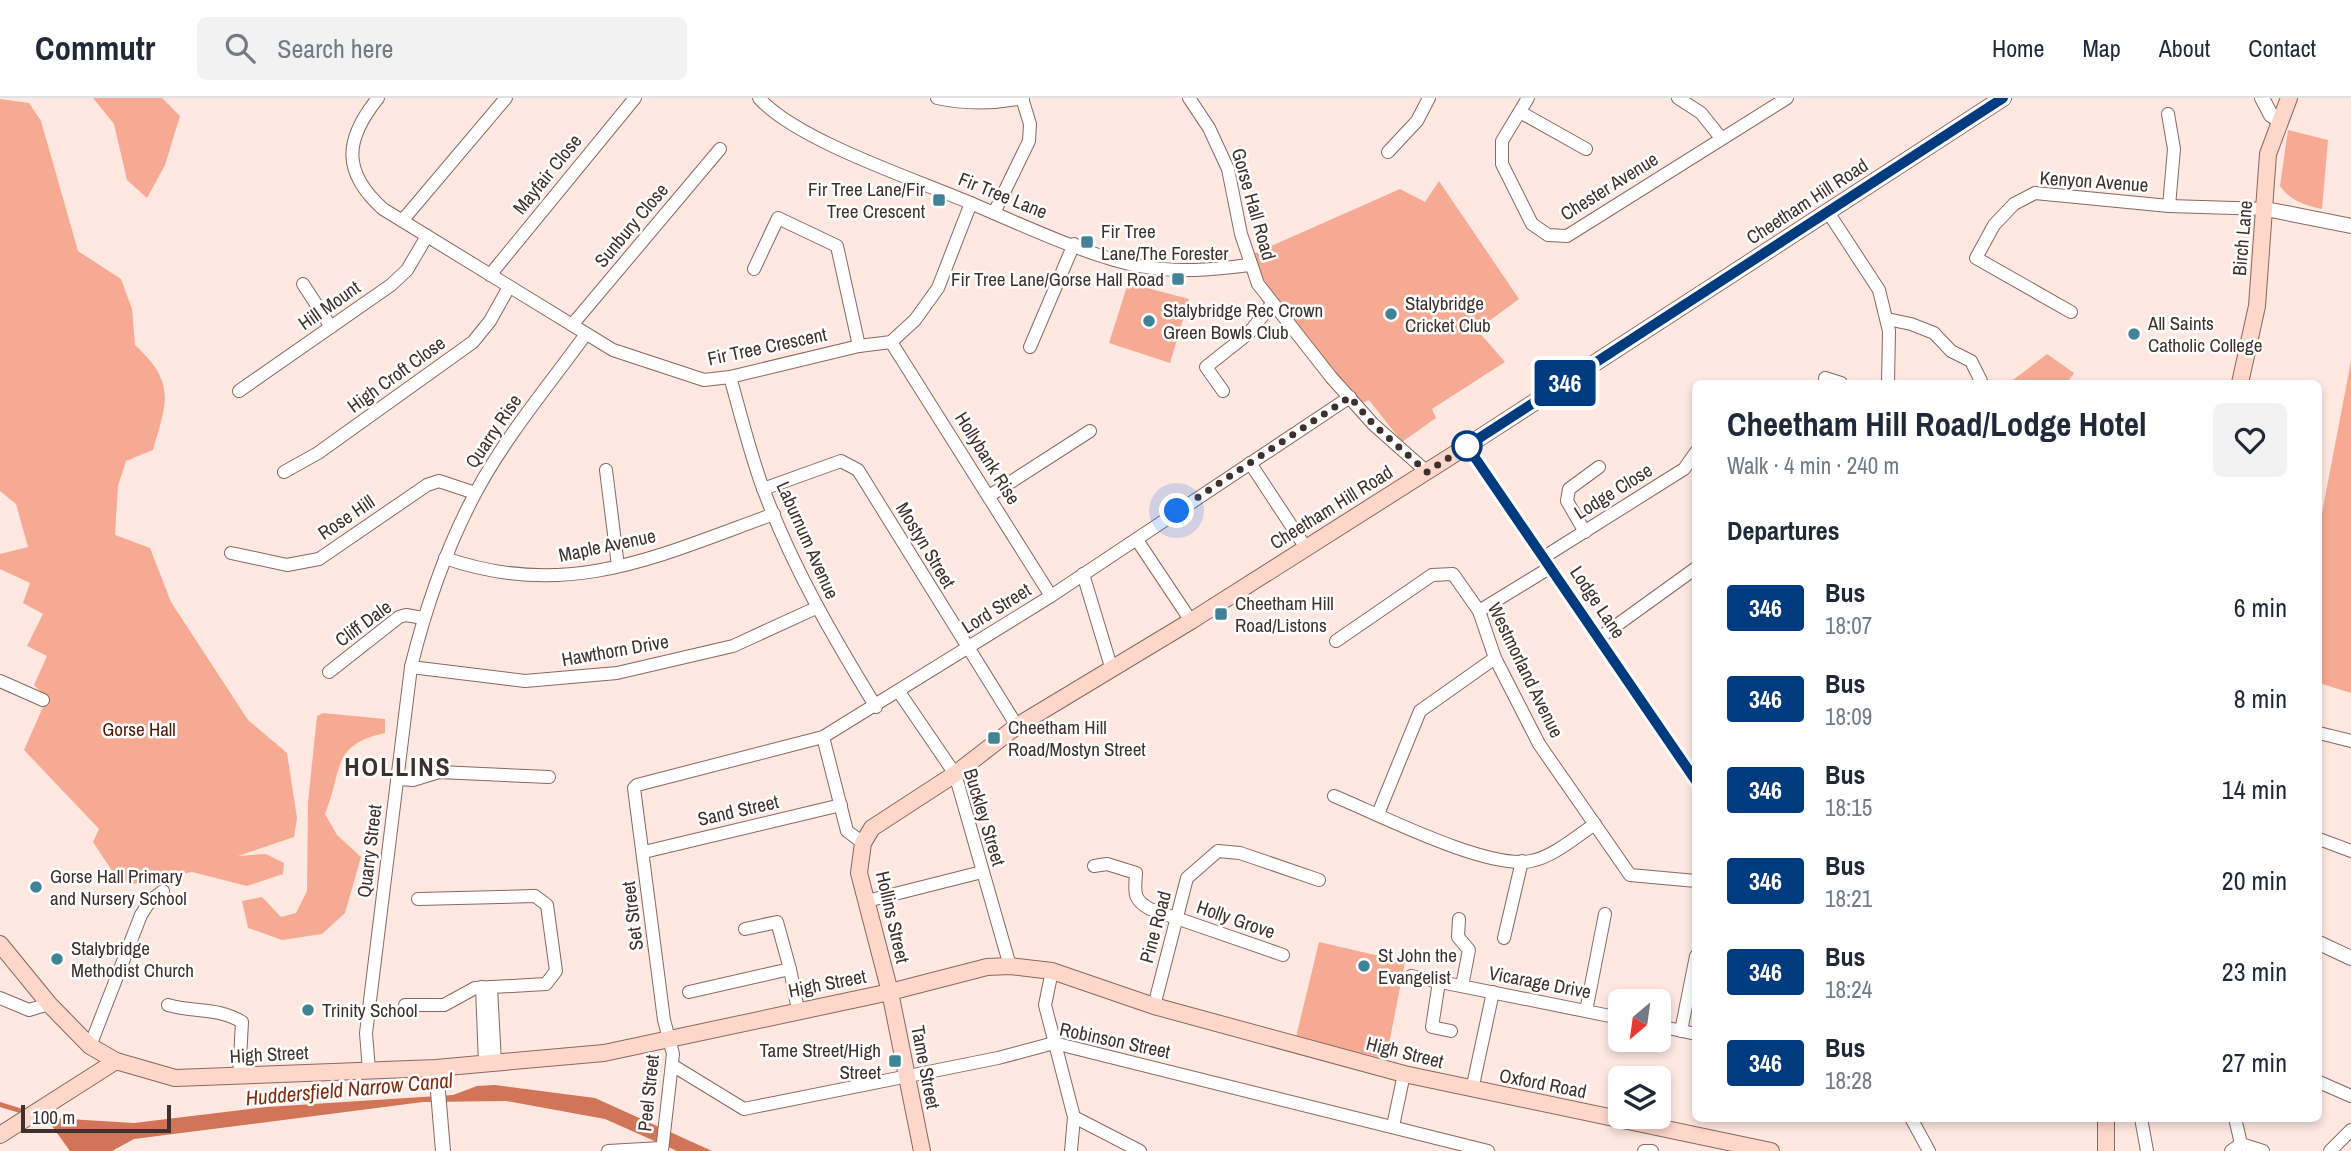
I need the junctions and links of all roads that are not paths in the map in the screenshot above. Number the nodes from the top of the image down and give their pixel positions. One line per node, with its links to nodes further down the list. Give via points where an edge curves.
1 (378, 98): 27 (street, Fir Tree Crescent, via 361,118 353,166 363,191)
2 (506, 98): 27 (street)
3 (635, 98): 33 (street, Mayfair Close)
4 (759, 98): 22 (street, Fir Tree Lane, via 769,110 798,127)
5 (937, 98): 6 (street, via 993,103)
6 (1022, 98): 26 (street, via 1030,124 1028,141)
7 (1189, 98): 31 (street, Gorse Hall Road, via 1227,169)
8 (1429, 98): 21 (street, via 1417,121)
9 (1528, 98): 15 (street, Chester Avenue)
10 (1678, 98): 18 (street, via 1701,114)
11 (1787, 98): 18 (street, Chester Avenue)
12 (2003, 98): 25 (main road, Cheetham Hill Road)
13 (2262, 98): 17 (street)
14 (2289, 98): 17 (main road, Birch Lane)
15 (1520, 112): 18 (street, Chester Avenue, via 1502,141 1502,164 1532,224 1548,235 1567,236); 20 (street)
16 (2168, 114): 23 (street, via 2174,149)
17 (2280, 121): 24 (main road, Birch Lane, via 2268,154)
18 (1721, 138)
19 (720, 149): 39 (street, Sunbury Close)
20 (1586, 149)
21 (1388, 152)
22 (971, 203): 26 (street, Fir Tree Lane); 42 (street, via 938,288 915,320)
23 (2169, 206): 24 (street, Kenyon Avenue); 37 (street, Kenyon Avenue, via 2035,193 2014,204 1994,225 1976,258)
24 (2266, 209): 28 (street); 50 (main road, Birch Lane, via 2257,306)
25 (1828, 212): 38 (street, via 1879,290); 55 (main road, Cheetham Hill Road)
26 (994, 213): 30 (street, Fir Tree Lane)
27 (402, 221): 29 (street, Fir Tree Crescent)
28 (2351, 226)
29 (427, 236): 33 (street, Fir Tree Crescent); 40 (street, Hill Mount, via 407,270)
30 (1074, 244): 31 (street, Fir Tree Lane, via 1112,259 1191,273); 44 (street)
31 (1250, 265): 36 (street, Gorse Hall Road)
32 (754, 269): 43 (street, via 778,218 836,246)
33 (490, 275): 35 (street, Fir Tree Crescent)
34 (303, 284): 40 (street)
35 (509, 287): 39 (street, Fir Tree Crescent); 60 (street, High Croft Close, via 473,342 318,453)
36 (1271, 305): 52 (street, via 1249,333 1206,367); 53 (street, Gorse Hall Road)
37 (2071, 312)
38 (1887, 319): 48 (street); 49 (street, via 1934,333 1951,351 1972,361)
39 (572, 325): 41 (street, Fir Tree Crescent)
40 (331, 327): 51 (street, Hill Mount)
41 (586, 334): 45 (street, Fir Tree Crescent, via 660,368 704,380); 63 (street, Quarry Rise)
42 (891, 342): 43 (street, Fir Tree Crescent); 64 (street, Hollybank Rise)
43 (859, 346): 45 (street, Fir Tree Crescent)
44 (1030, 347)
45 (730, 377): 62 (street, Laburnum Avenue)
46 (1825, 378): 47 (street)
47 (1831, 380)
48 (1888, 380)
49 (1982, 380)
50 (2241, 380)
51 (239, 391)
52 (1223, 391)
53 (1350, 397): 57 (street, Lord Street); 61 (street, Gorse Hall Road)
54 (1090, 431): 64 (street)
55 (1467, 446): 61 (main road, Cheetham Hill Road); 71 (street, Lodge Lane)
56 (1692, 458): 66 (street, Lodge Close, via 1684,469)
57 (1251, 463): 67 (street, Lord Street); 68 (street)
58 (1599, 467): 66 (street, via 1569,489 1567,501)
59 (606, 470): 72 (street)
60 (284, 472)
61 (1427, 472): 68 (main road, Cheetham Hill Road)
62 (763, 489): 65 (street, Laburnum Avenue); 82 (street, Mostyn Street, via 841,461 858,470)
63 (475, 493): 69 (street, Rose Hill, via 439,481 427,485 319,559 287,565); 70 (street, Quarry Rise)
64 (989, 496): 75 (street, Hollybank Rise)
65 (774, 514): 72 (street, Maple Avenue); 76 (street, Laburnum Avenue)
66 (1585, 532): 71 (street, Lodge Close)
67 (1138, 540): 74 (street, Lord Street); 79 (street)
68 (1306, 548): 79 (main road, Cheetham Hill Road)
69 (231, 553)
70 (445, 558): 72 (street, Maple Avenue, via 516,576 578,574); 78 (street, Quarry Street)
71 (1547, 562): 77 (street, Lodge Close); 80 (street, Lodge Lane)
72 (618, 566)
73 (1692, 571): 80 (street)
74 (1083, 574): 75 (street, Lord Street); 85 (street)
75 (1051, 596): 82 (street, Lord Street)
76 (816, 608): 84 (street, Hawthorn Drive, via 733,646 617,673 525,681); 90 (street, Laburnum Avenue)
77 (1479, 611): 81 (street, Westmorland Avenue, via 1453,574 1432,576); 83 (street, Westmorland Avenue)
78 (423, 618): 84 (street, Quarry Street); 86 (street, Cliff Dale, via 399,617)
79 (1191, 621): 85 (main road, Cheetham Hill Road)
80 (1599, 638): 96 (street, Lodge Lane)
81 (1336, 641)
82 (967, 649): 88 (street, Lord Street); 91 (street, Mostyn Street)
83 (1495, 658): 102 (street, via 1420,711); 103 (street, Westmorland Avenue, via 1539,744)
84 (411, 667): 98 (street, Quarry Street)
85 (1112, 670): 91 (main road, Cheetham Hill Road)
86 (329, 673)
87 (0, 681): 89 (street)
88 (899, 692): 90 (street, Lord Street); 95 (street, Buckley Street)
89 (43, 700)
90 (876, 707): 93 (street, Lord Street)
91 (1017, 726): 95 (main road, Cheetham Hill Road)
92 (2322, 734): 94 (street)
93 (823, 737): 99 (street, Lord Street); 101 (street)
94 (2351, 741)
95 (955, 774): 105 (main road, Cheetham Hill Road, via 888,815); 110 (street, Buckley Street)
96 (1692, 776)
97 (549, 777): 98 (street, via 439,772 413,780)
98 (397, 779): 155 (street, Quarry Street, via 366,1033)
99 (634, 788): 107 (street, Set Street)
100 (1334, 796): 102 (street)
101 (841, 806): 105 (street, via 847,831); 107 (street, Sand Street)
102 (1378, 814): 108 (street, via 1462,849)
103 (1595, 824): 108 (street, via 1531,861); 112 (street, Westmorland Avenue, via 1630,875)
104 (2322, 840): 106 (street)
105 (863, 843): 115 (main road, Hollins Street, via 859,873)
106 (2351, 851)
107 (644, 852): 148 (street, Set Street)
108 (1522, 861): 120 (street)
109 (1094, 866): 117 (street, Holly Grove, via 1107,864 1136,873 1134,895 1138,902)
110 (982, 872): 115 (street); 125 (street, Buckley Street)
111 (1319, 880): 117 (street, Pine Road, via 1240,853 1218,851 1187,878)
112 (1692, 881)
113 (163, 891): 150 (street, via 144,900)
114 (418, 900): 132 (street, via 535,896 547,905 556,971 546,984)
115 (867, 901): 134 (main road, Hollins Street)
116 (1605, 914): 142 (street)
117 (1176, 918): 123 (street, Holly Grove); 140 (street, Pine Road)
118 (1460, 919): 131 (street, via 1458,937 1469,950)
119 (745, 929): 126 (street, via 777,922)
120 (1504, 938)
121 (0, 944): 137 (main road)
122 (2322, 944): 124 (street)
123 (1283, 956)
124 (2351, 958)
125 (1010, 966): 127 (main road, High Street); 134 (main road, High Street, via 987,967)
126 (790, 969): 133 (street); 141 (street)
127 (1052, 971): 140 (main road, High Street); 149 (street, via 1045,1005)
128 (1411, 976): 130 (street, Vicarage Drive)
129 (1692, 976): 146 (street)
130 (1439, 982): 131 (street, Vicarage Drive); 145 (street, via 1432,1027)
131 (1462, 986): 135 (street, Vicarage Drive)
132 (486, 987): 139 (street, via 444,1005); 152 (street)
133 (689, 992)
134 (890, 992): 141 (main road, High Street); 157 (main road, Tame Street)
135 (1493, 992): 142 (street, Vicarage Drive); 161 (street)
136 (0, 998): 137 (street, via 29,1010)
137 (48, 1004): 150 (main road)
138 (168, 1005): 158 (street, via 193,1013 223,1011 242,1022)
139 (405, 1005)
140 (1154, 1006): 156 (main road, High Street)
141 (798, 1010): 148 (main road, High Street)
142 (1586, 1012): 143 (street, Vicarage Drive)
143 (1608, 1016)
144 (1671, 1029): 146 (street)
145 (1451, 1031)
146 (1681, 1031): 147 (street)
147 (1692, 1033)
148 (669, 1040): 152 (main road, High Street, via 604,1053); 153 (street, Peel Street)
149 (1054, 1043): 157 (street, Robinson Street); 163 (street); 168 (street, Robinson Street)
150 (90, 1046): 151 (main road); 159 (main road)
151 (116, 1061): 158 (main road, High Street, via 175,1078); 159 (main road)
152 (490, 1064): 154 (main road, High Street)
153 (672, 1065): 157 (street, Robinson Street, via 744,1109); 172 (street, Peel Street)
154 (436, 1068): 155 (main road, High Street); 173 (street)
155 (369, 1070): 158 (main road, High Street)
156 (1404, 1074): 161 (main road, High Street); 168 (street)
157 (906, 1076): 175 (main road, Tame Street)
158 (239, 1077)
159 (82, 1081): 170 (main road)
160 (2322, 1083): 162 (street)
161 (1472, 1090): 181 (main road, Oxford Road)
162 (2351, 1096)
163 (1074, 1118): 176 (street); 177 (street)
164 (1913, 1122): 182 (street)
165 (2106, 1122): 183 (main road)
166 (2142, 1122): 184 (street)
167 (2235, 1122): 171 (street)
168 (1393, 1126): 178 (street, Robinson Street)
169 (2351, 1130): 186 (street)
170 (0, 1135)
171 (2236, 1147): 185 (street)
172 (661, 1149): 174 (street)
173 (443, 1151)
174 (608, 1151)
175 (922, 1151)
176 (1071, 1151)
177 (1140, 1151)
178 (1488, 1151)
179 (1644, 1151): 180 (street)
180 (1653, 1151)
181 (1771, 1151)
182 (1929, 1151)
183 (2106, 1151)
184 (2147, 1151)
185 (2263, 1151)
186 (2330, 1151)

